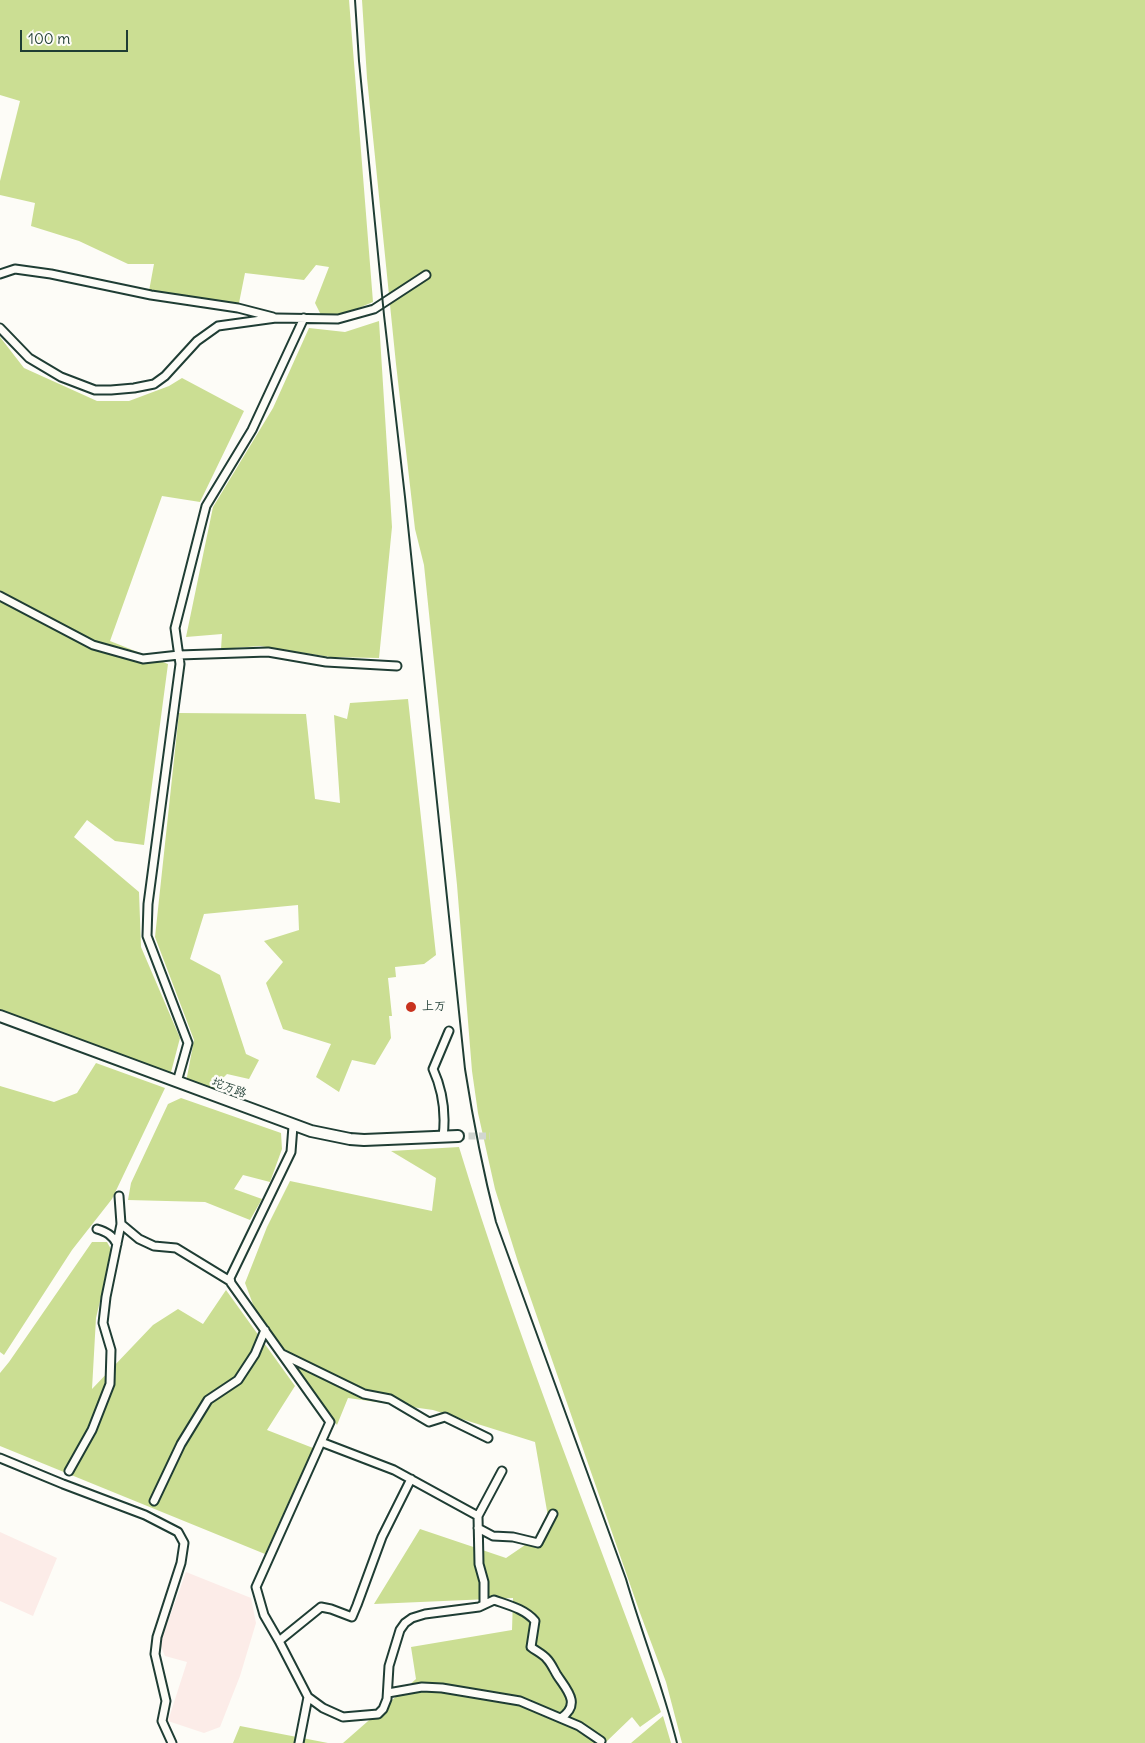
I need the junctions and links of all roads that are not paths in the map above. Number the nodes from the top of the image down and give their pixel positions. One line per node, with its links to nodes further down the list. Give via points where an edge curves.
1 (0, 274): 3 (street, via 15,269 51,274 151,295 238,308)
2 (426, 275): 4 (street, via 374,309 338,319)
3 (276, 318): 4 (street); 5 (street, via 218,326 197,341 154,384 112,390 94,390 61,377 29,358)
4 (304, 318): 7 (street, via 252,430 206,506 175,628)
5 (0, 328)
6 (0, 596): 7 (street, via 94,645 143,659)
7 (179, 655): 8 (street, via 268,652 326,662); 11 (street, via 148,904 147,936 188,1043)
8 (397, 666)
9 (0, 1016): 11 (main road, 坨万路)
10 (449, 1031): 14 (street, via 433,1070 444,1105)
11 (177, 1082): 12 (main road, 坨万路)
12 (293, 1126): 14 (main road, 坨万路, via 350,1139); 19 (street, via 291,1152)
13 (458, 1136): 14 (main road, 坨万路)
14 (443, 1137)
15 (119, 1196): 16 (street)
16 (121, 1224): 18 (street); 19 (street, via 139,1239 154,1246 176,1248)
17 (97, 1228): 18 (street, via 113,1236)
18 (117, 1244): 25 (street, via 103,1323 111,1350 110,1384 92,1430)
19 (230, 1281): 20 (street)
20 (265, 1330): 21 (street); 28 (street, via 255,1354 238,1380 208,1400 181,1444)
21 (282, 1354): 22 (street, via 364,1394 390,1399 429,1422 445,1417); 23 (street, via 330,1422)
22 (488, 1438)
23 (321, 1442): 27 (street); 33 (street, via 256,1587 264,1615)
24 (0, 1458): 38 (street, via 145,1515 178,1532 184,1543 181,1564 157,1637 155,1654 166,1701 162,1721)
25 (68, 1471)
26 (502, 1471): 30 (street)
27 (411, 1479): 30 (street); 33 (street, via 382,1537 352,1617 321,1607)
28 (154, 1501)
29 (553, 1514): 31 (street, via 538,1543 493,1536)
30 (478, 1516): 31 (street)
31 (478, 1528): 32 (street)
32 (484, 1604): 34 (street, via 425,1614 405,1623 389,1666); 36 (street, via 494,1600 517,1608 535,1620 531,1647 548,1659 572,1700 567,1714)
33 (279, 1641): 35 (street)
34 (388, 1693): 35 (street, via 378,1714 343,1717); 36 (street, via 422,1687 450,1689 520,1701)
35 (308, 1697): 39 (street)
36 (561, 1718): 37 (street)
37 (602, 1741)
38 (172, 1743)
39 (299, 1743)

